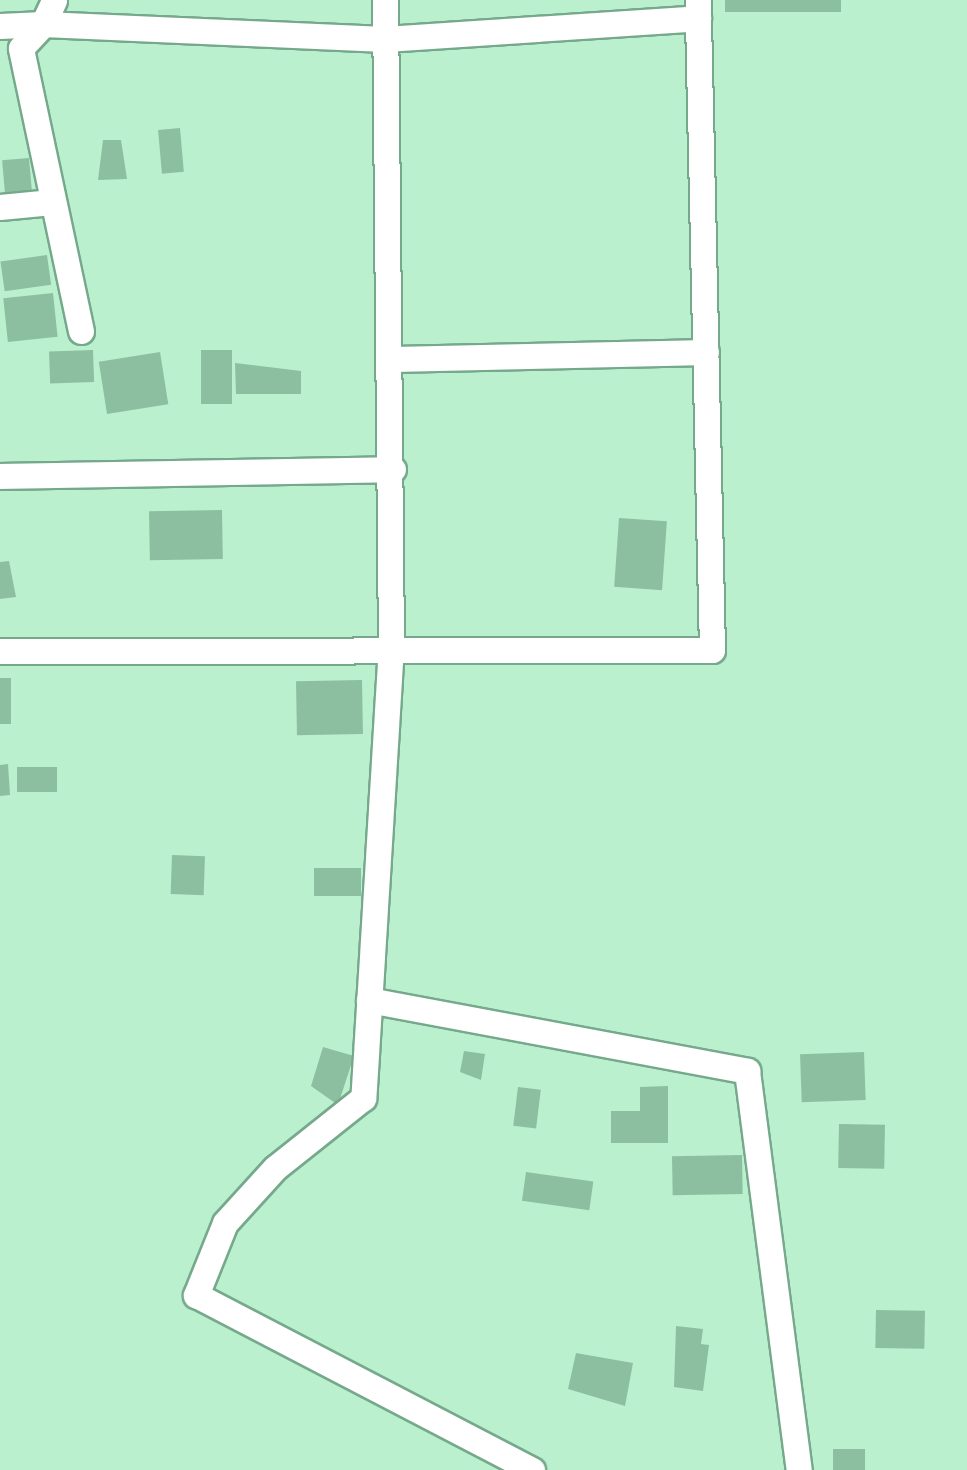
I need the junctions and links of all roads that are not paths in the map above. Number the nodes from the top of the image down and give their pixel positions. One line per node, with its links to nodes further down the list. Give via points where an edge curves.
1 (385, 0): 5 (street)
2 (698, 9): 5 (street); 9 (street)
3 (48, 12): 4 (street); 5 (street); 6 (street, via 21,48)
4 (0, 26)
5 (385, 39): 10 (street)
6 (52, 202): 7 (street); 8 (street)
7 (0, 207)
8 (81, 331)
9 (706, 352): 10 (street); 13 (street, via 712,650)
10 (394, 359): 11 (street)
11 (393, 469): 12 (street); 13 (street)
12 (0, 476)
13 (391, 646): 14 (street); 15 (street)
14 (0, 651)
15 (370, 1000): 16 (street, via 364,1098 275,1168 225,1224 196,1295); 17 (street, via 747,1072)
16 (532, 1470)
17 (798, 1470)

